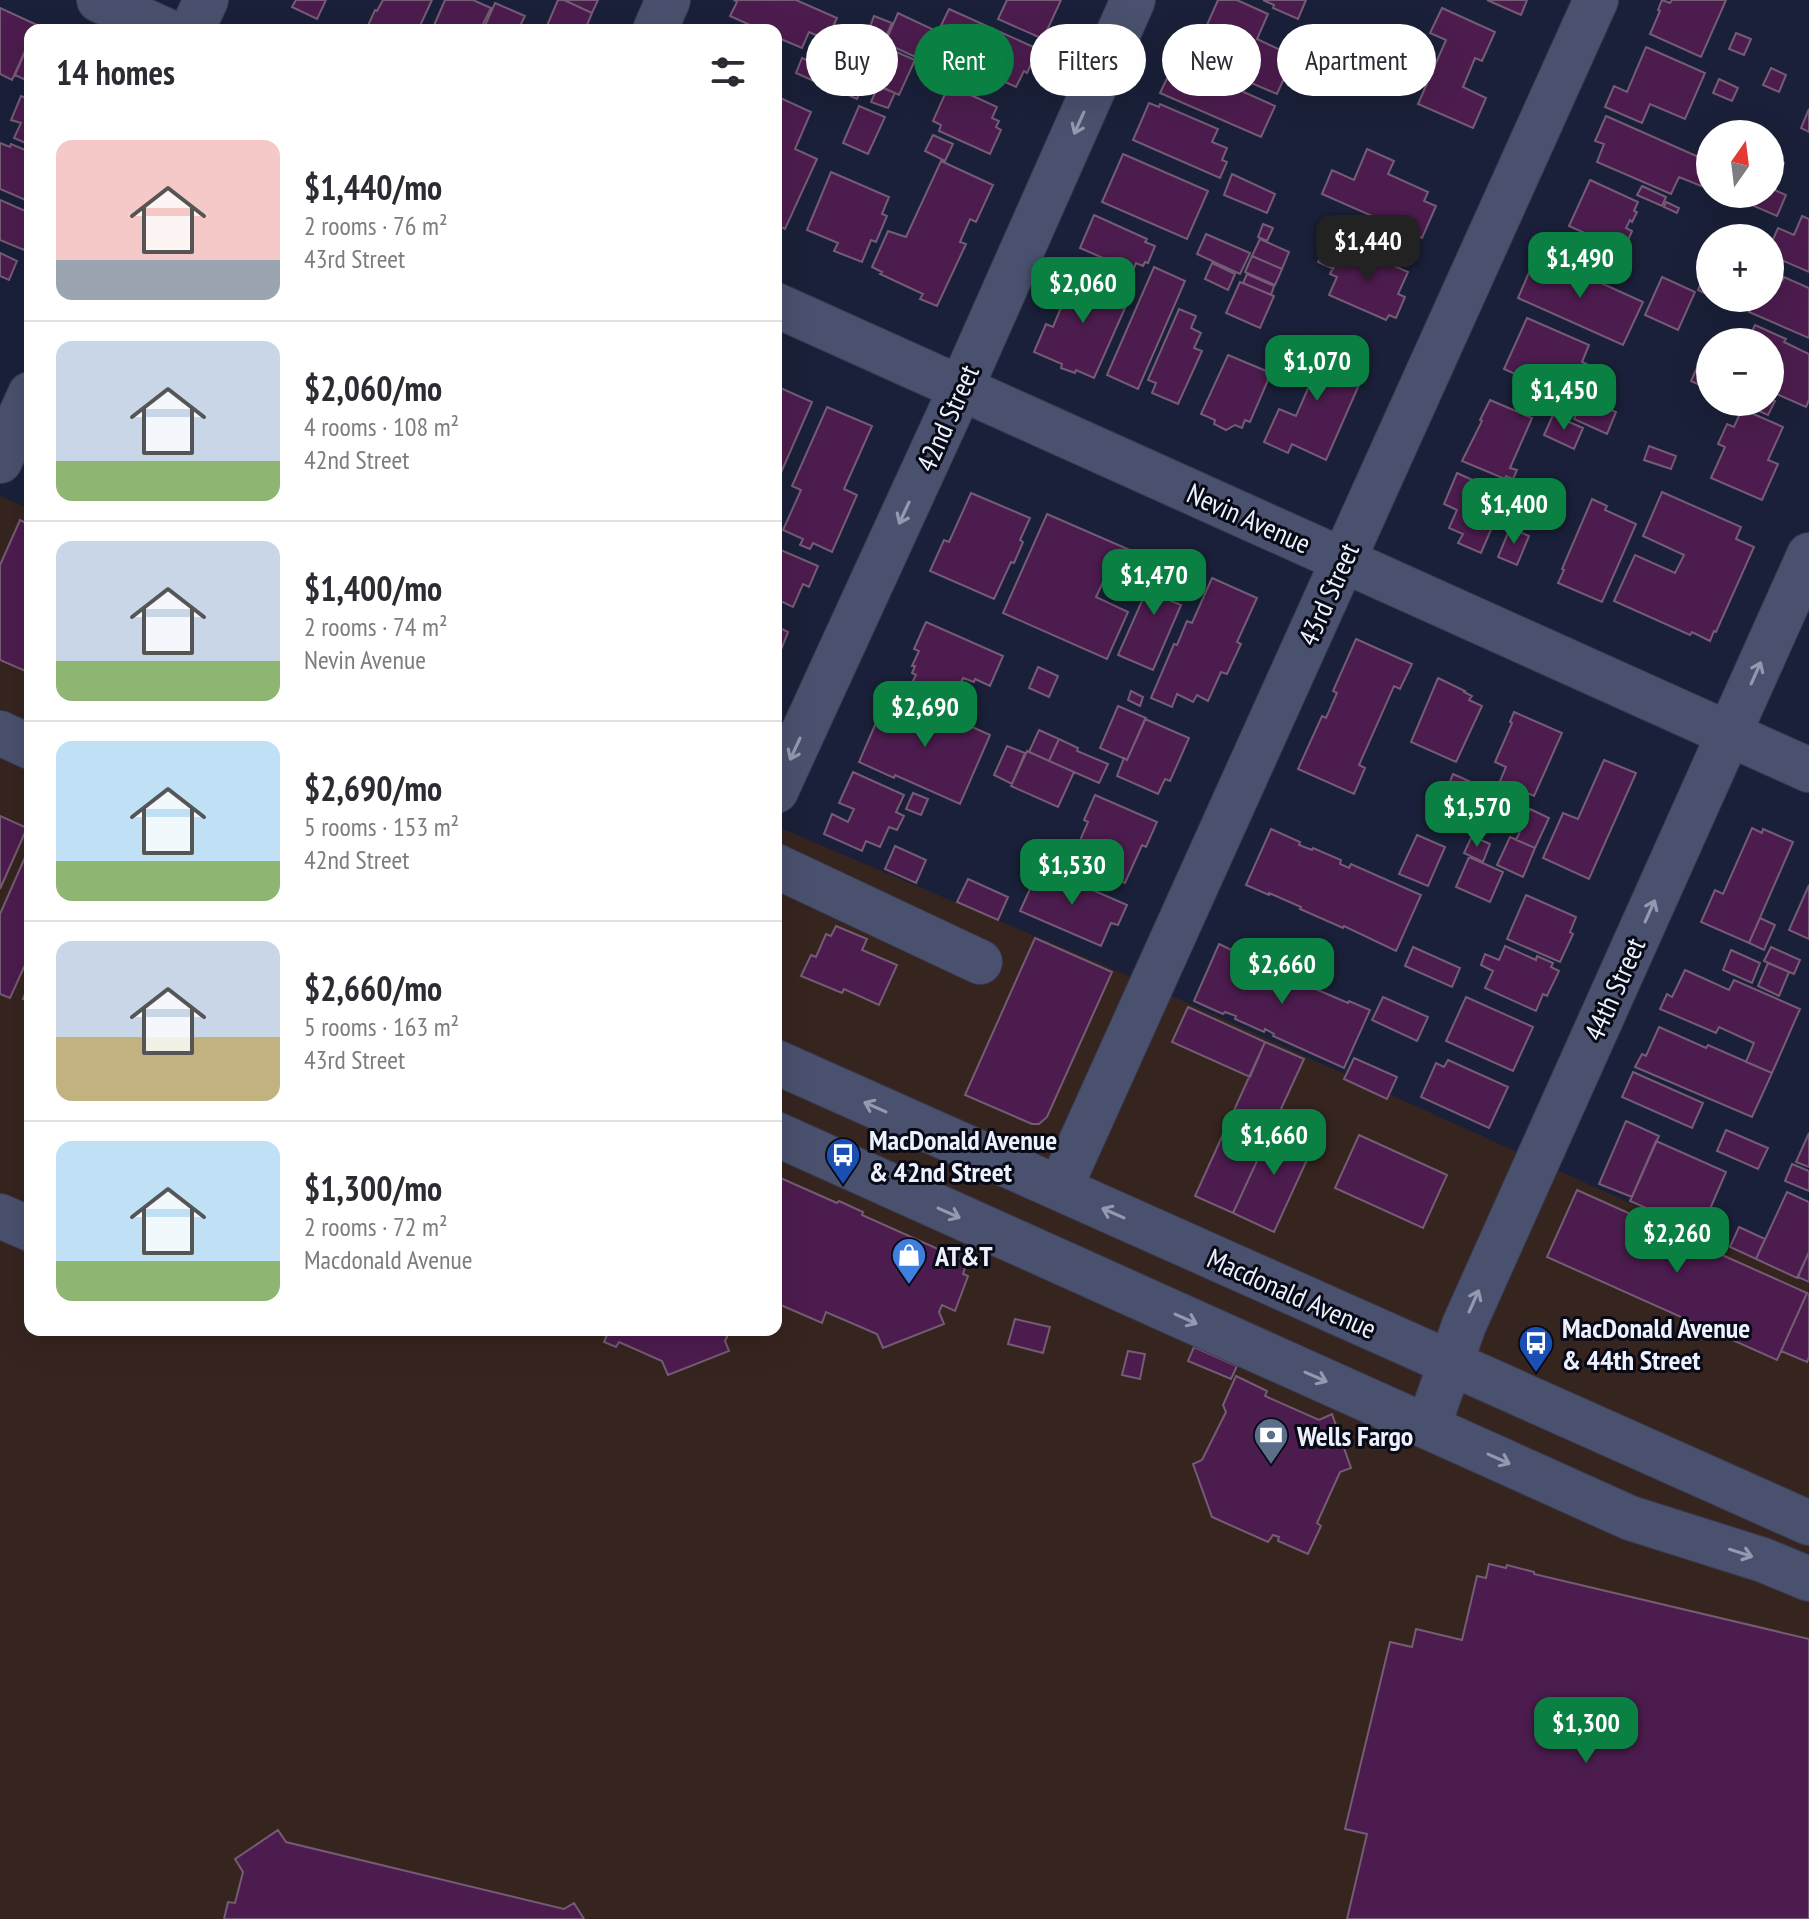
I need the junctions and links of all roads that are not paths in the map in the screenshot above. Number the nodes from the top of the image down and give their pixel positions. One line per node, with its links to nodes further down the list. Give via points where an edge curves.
1 (99, 0): 6 (street)
2 (206, 0): 7 (street)
3 (668, 0): 8 (street)
4 (1133, 0): 10 (street, 42nd Street, one-way to 10)
5 (1596, 0): 14 (street, 43rd Street)
6 (152, 24)
7 (195, 24)
8 (658, 24)
9 (782, 308): 10 (street, Nevin Avenue)
10 (961, 388): 14 (street, Nevin Avenue); 19 (street, 42nd Street, one-way to 19)
11 (24, 407): 12 (street)
12 (1, 456)
13 (1809, 555): 16 (street, 44th Street, one-way to 13)
14 (1343, 560): 16 (street, Nevin Avenue); 24 (street, 43rd Street)
15 (0, 733): 17 (street)
16 (1729, 734): 18 (street, Nevin Avenue); 27 (street, 44th Street, one-way to 16, via 1469,1313)
17 (24, 744)
18 (1809, 770)
19 (782, 778)
20 (782, 869): 21 (street)
21 (980, 962)
22 (782, 1065): 24 (street, Macdonald Avenue, one-way to 22)
23 (782, 1137): 28 (street, one-way to 28)
24 (1060, 1188): 27 (street, Macdonald Avenue, one-way to 24)
25 (0, 1216): 26 (street)
26 (24, 1226)
27 (1451, 1364): 28 (street, 44th Street); 29 (street, Macdonald Avenue)
28 (1428, 1427): 30 (street, one-way to 30, via 1630,1518)
29 (1809, 1523)
30 (1809, 1579)

